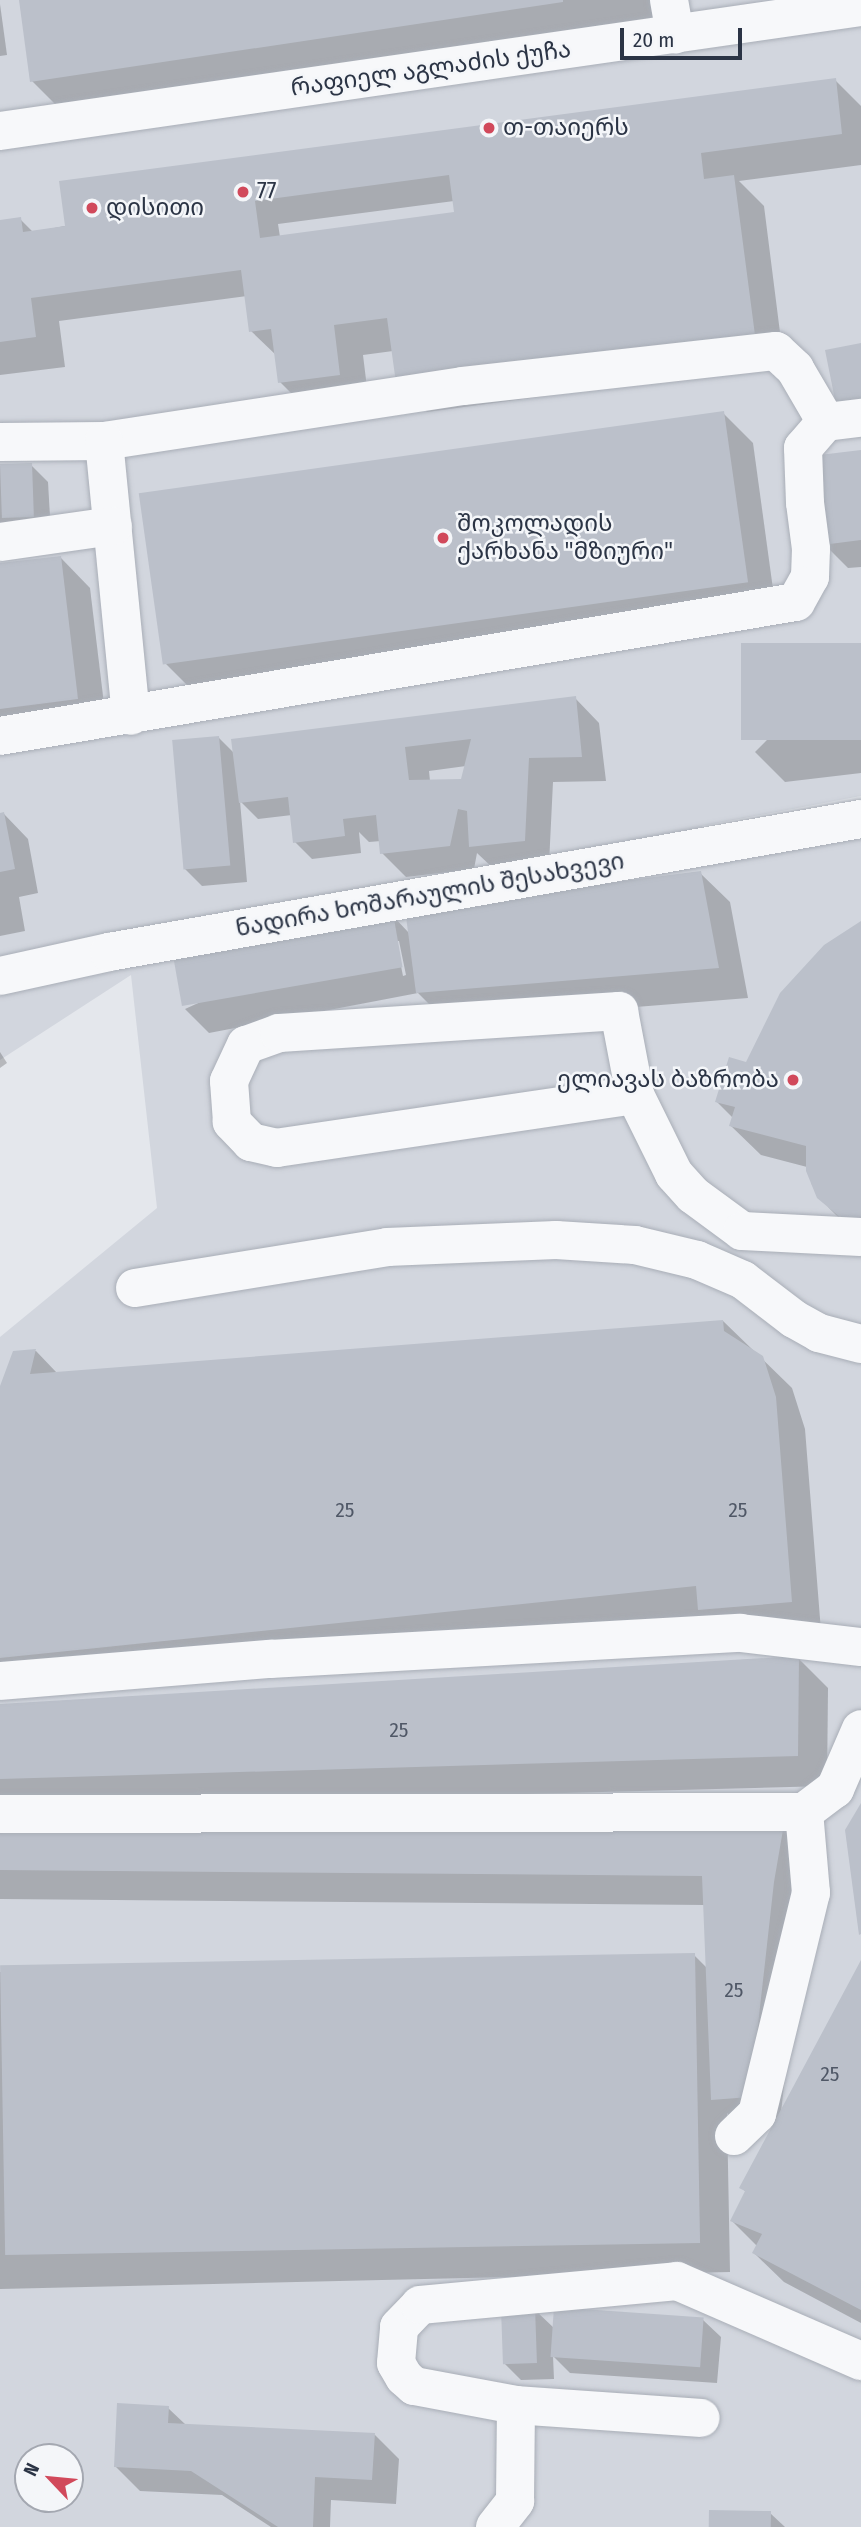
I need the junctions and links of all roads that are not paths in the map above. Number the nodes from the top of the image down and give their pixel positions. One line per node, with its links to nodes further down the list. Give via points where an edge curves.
1 (861, 7): 2 (street, რაფიელ აგლაძის ქუჩა)
2 (672, 17): 3 (street, რაფიელ აგლაძის ქუჩა)
3 (0, 131)
4 (844, 420): 5 (street, via 776,351 463,386); 9 (street, via 803,448 810,577 796,602)
5 (104, 440): 6 (street); 7 (street)
6 (0, 442)
7 (113, 526): 8 (street); 9 (street)
8 (0, 542)
9 (131, 716): 10 (street)
10 (0, 736)
11 (861, 819): 12 (street, ნადირა ხოშარაულის შესახვევი, via 109,952)
12 (0, 976)
13 (635, 1096): 13 (street, via 619,1011 278,1033 246,1045 229,1081 232,1122 251,1142 277,1149); 14 (street, via 674,1174 693,1195 742,1231)
14 (861, 1237)
15 (135, 1288): 16 (street, via 387,1247 556,1240 635,1244 697,1260 743,1280 819,1333)
16 (861, 1344)
17 (861, 1647): 18 (street, via 727,1633 270,1659)
18 (0, 1681)
19 (861, 1729): 20 (street, via 835,1789)
20 (804, 1812): 21 (street); 22 (street, via 811,1893 757,2114)
21 (0, 1814)
22 (734, 2136)
23 (861, 2361): 24 (street, via 677,2281 420,2305 399,2327 397,2363 414,2386)
24 (516, 2405): 25 (street); 26 (street, via 515,2501)
25 (701, 2418)
26 (495, 2527)

